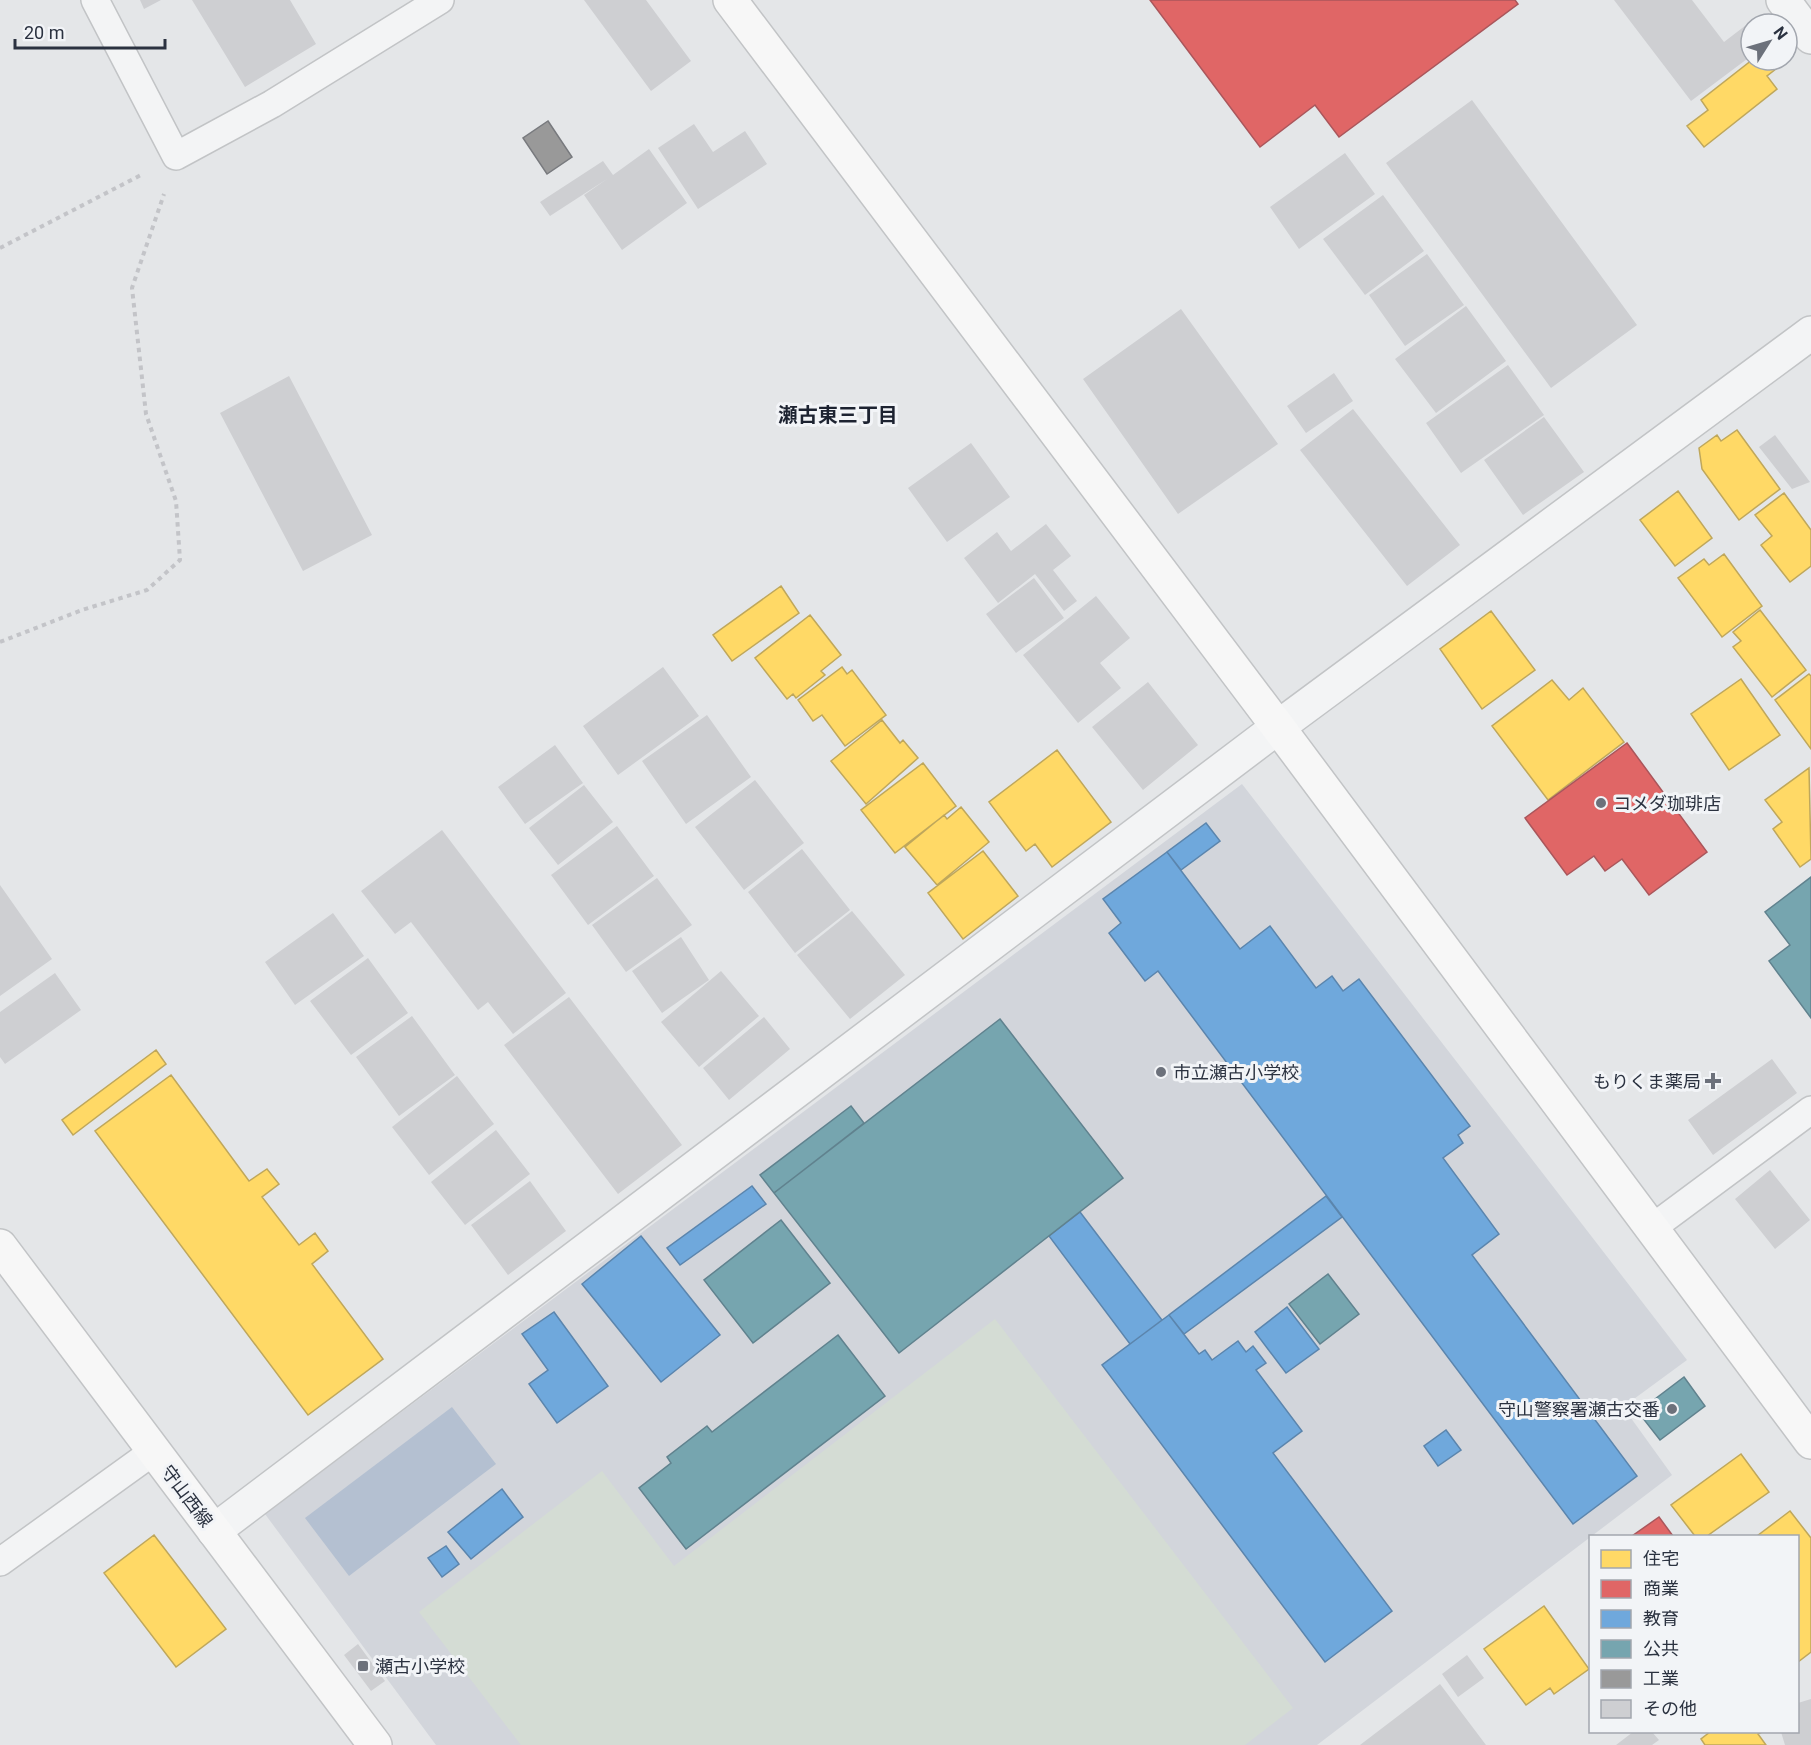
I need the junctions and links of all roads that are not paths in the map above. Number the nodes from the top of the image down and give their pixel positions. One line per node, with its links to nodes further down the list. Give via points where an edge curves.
1 (95, 0): 2 (lane, via 176,156 273,104)
2 (440, 0)
3 (730, 0): 7 (street)
4 (1783, 0): 5 (street)
5 (1811, 37)
6 (1811, 333): 7 (street)
7 (1278, 727): 9 (street); 13 (street)
8 (1811, 1110): 9 (lane)
9 (1652, 1228): 11 (street)
10 (0, 1246): 12 (street, 守山西線)
11 (1811, 1442)
12 (154, 1451): 13 (street, 守山西線); 14 (lane)
13 (214, 1531): 15 (street, 守山西線)
14 (0, 1562)
15 (375, 1745)

